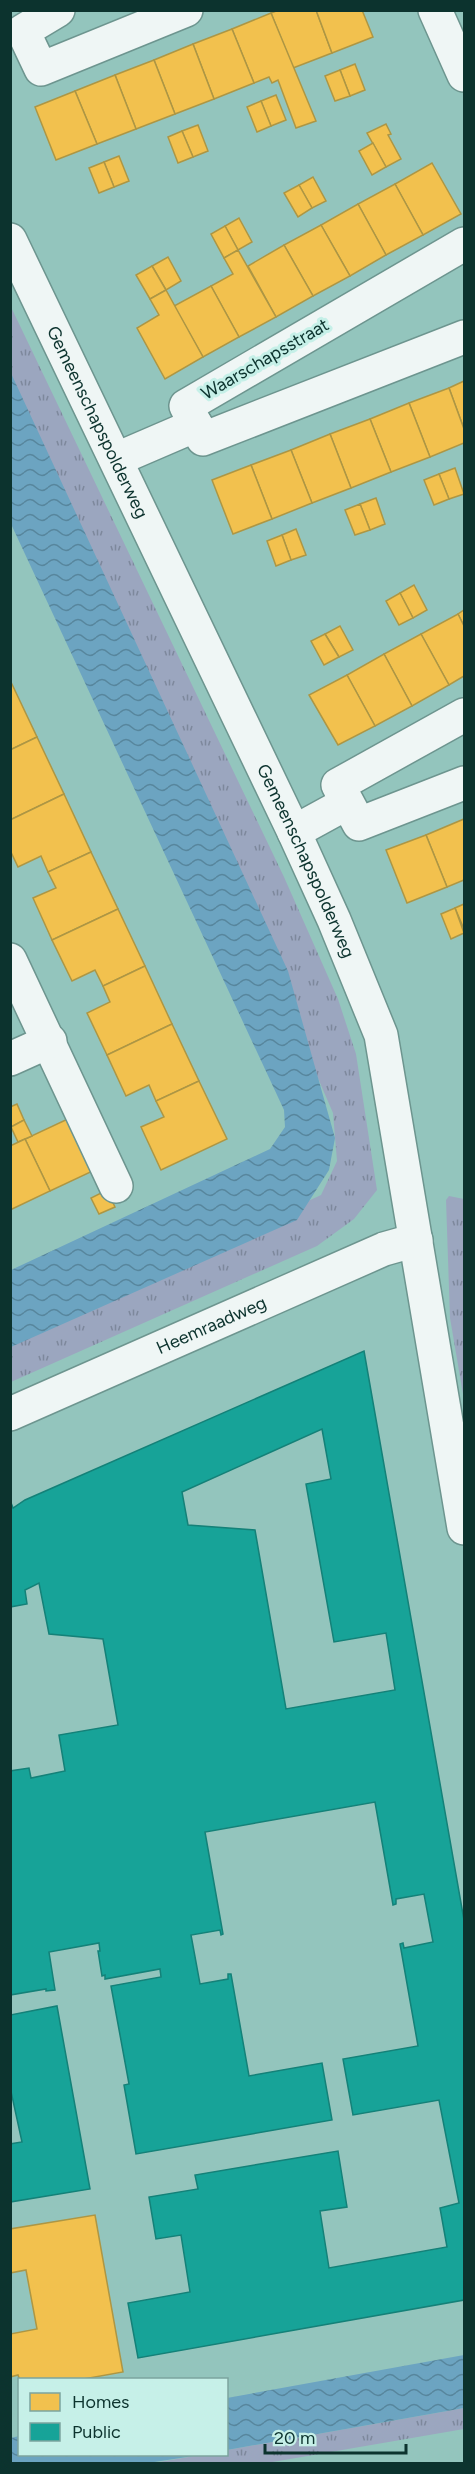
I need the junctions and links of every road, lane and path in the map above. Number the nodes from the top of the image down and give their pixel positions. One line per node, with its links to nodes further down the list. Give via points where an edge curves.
1 (58, 10): 4 (street, via 23,31)
2 (186, 10): 4 (street, via 41,69)
3 (435, 10): 5 (street)
4 (22, 57)
5 (465, 75)
6 (10, 240): 10 (street, Gemeenschapspolderweg)
7 (465, 244): 9 (street, Waarschapsstraat, via 186,406)
8 (465, 337): 9 (street, Waarschapsstraat, via 203,439)
9 (196, 425): 10 (street)
10 (117, 459): 14 (street, Gemeenschapspolderweg)
11 (465, 715): 13 (street, via 338,785)
12 (465, 783): 13 (street, via 360,824)
13 (347, 803): 14 (street)
14 (294, 832): 19 (street, Gemeenschapspolderweg, via 381,1035)
15 (10, 960): 16 (street)
16 (50, 1041): 17 (street); 18 (street)
17 (10, 1059)
18 (117, 1186)
19 (416, 1240): 20 (street, Heemraadweg, via 384,1249); 21 (street, Gemeenschapspolderweg)
20 (10, 1414)
21 (465, 1528)

